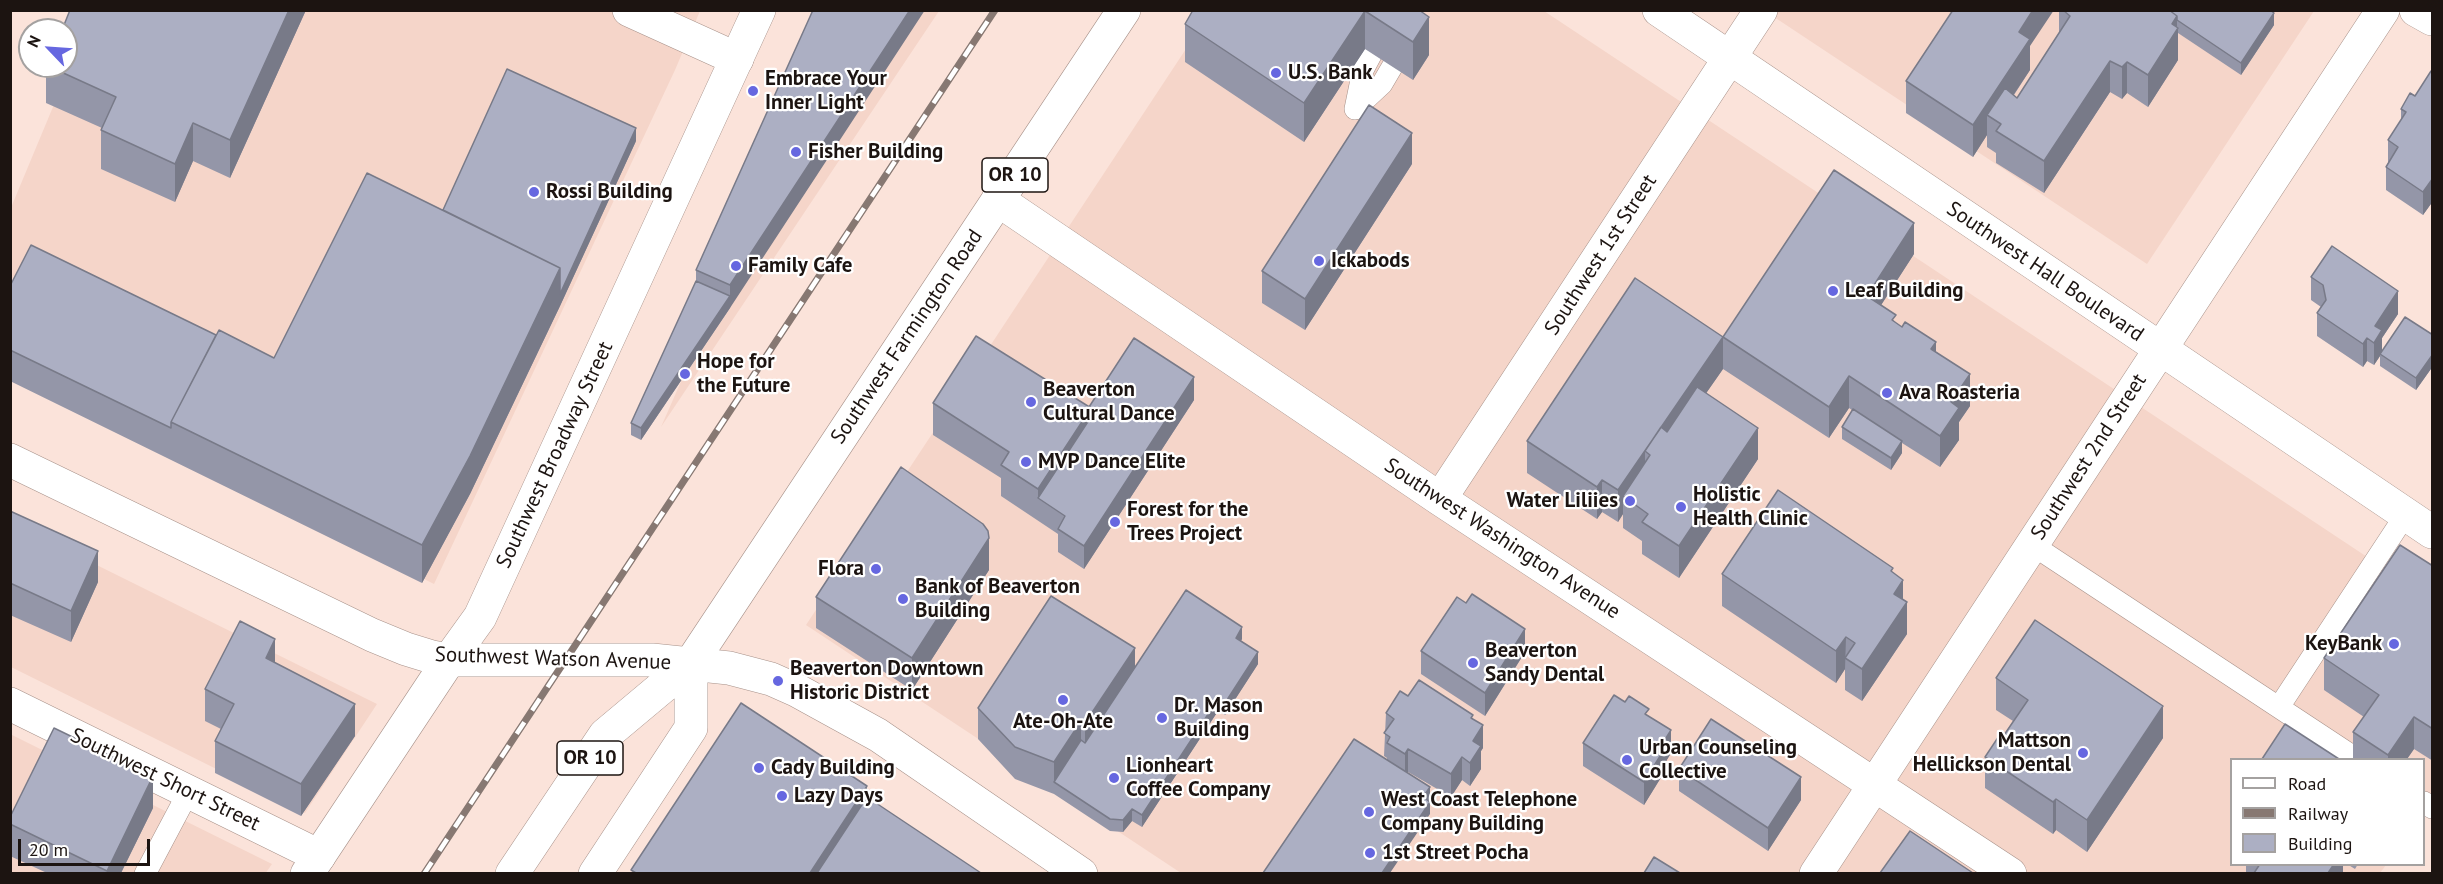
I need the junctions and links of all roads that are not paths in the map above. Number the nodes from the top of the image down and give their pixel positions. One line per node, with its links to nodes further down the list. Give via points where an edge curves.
1 (629, 10): 10 (street)
2 (759, 10): 10 (street, Southwest Broadway Street)
3 (1124, 10): 13 (street, Southwest Farmington Road / OR 10)
4 (1659, 10): 11 (street, Southwest Hall Boulevard)
5 (1761, 10): 11 (street, Southwest 1st Street)
6 (2383, 10): 14 (street, Southwest 2nd Street)
7 (2416, 10): 8 (street)
8 (2433, 19)
9 (1372, 53): 12 (lane, via 1363,70 1355,109 1382,84)
10 (737, 58): 20 (street, Southwest Broadway Street, via 480,617)
11 (1731, 58): 14 (street, Southwest Hall Boulevard); 16 (street, Southwest 1st Street)
12 (1392, 67)
13 (998, 200): 16 (street, Southwest Washington Avenue); 21 (street, Southwest Farmington Road / OR 10)
14 (2159, 349): 17 (street, Southwest Hall Boulevard); 19 (street, Southwest 2nd Street)
15 (10, 460): 20 (street, Southwest Watson Avenue, via 372,635)
16 (1440, 499): 25 (street, Southwest Washington Avenue)
17 (2406, 514): 18 (street, Southwest Hall Boulevard); 23 (lane)
18 (2433, 532)
19 (2031, 544): 23 (lane); 25 (street, Southwest 2nd Street)
20 (448, 660): 21 (street, Southwest Watson Avenue, via 565,658); 27 (street, Southwest Broadway Street)
21 (691, 663): 29 (street, Southwest Farmington Road / OR 10, via 605,735); 30 (street, OR 10, via 690,728); 31 (street, Southwest Watson Avenue, via 771,679 798,691 878,735)
22 (10, 704): 26 (street, Southwest Short Street)
23 (2278, 706): 24 (lane)
24 (2356, 758)
25 (1875, 783): 32 (street, Southwest 2nd Street); 33 (street, Southwest Washington Avenue)
26 (189, 791): 27 (street, Southwest Short Street); 28 (lane)
27 (313, 865)
28 (145, 873)
29 (512, 873)
30 (595, 873)
31 (1082, 873)
32 (1816, 873)
33 (2010, 873)

